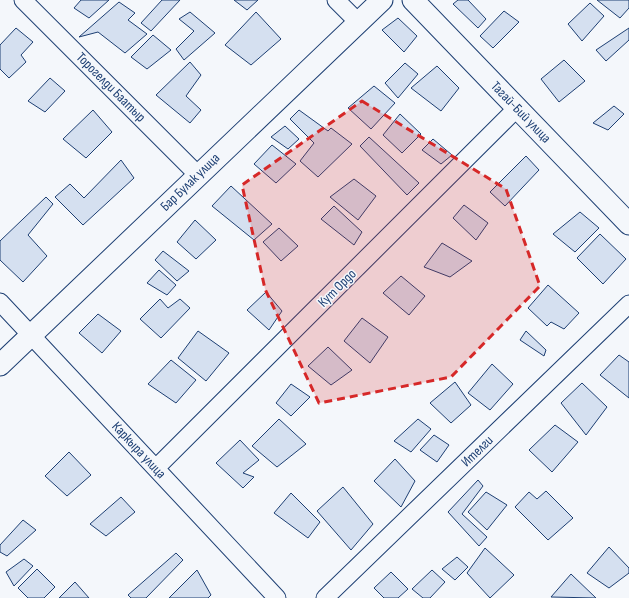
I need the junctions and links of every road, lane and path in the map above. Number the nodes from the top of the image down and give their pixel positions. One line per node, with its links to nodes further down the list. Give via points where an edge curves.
1 (23, 0): 7 (street, Торогелди Баатыр)
2 (336, 0): 5 (street)
3 (382, 0): 5 (street, Бар Булак улица)
4 (413, 0): 6 (street, Тагай-Бий улица)
5 (358, 22): 7 (street, Бар Булак улица)
6 (517, 108): 8 (street, Тагай-Бий улица); 13 (street, Кут Ордо)
7 (198, 174): 11 (street, Бар Булак улица)
8 (629, 224)
9 (0, 302): 11 (street, Каркыра улица)
10 (629, 304): 15 (street, Ителги)
11 (32, 336): 12 (street, Бар Булак улица); 13 (street, Каркыра улица)
12 (0, 365)
13 (156, 468): 14 (street, Каркыра улица)
14 (277, 598)
15 (325, 598)

